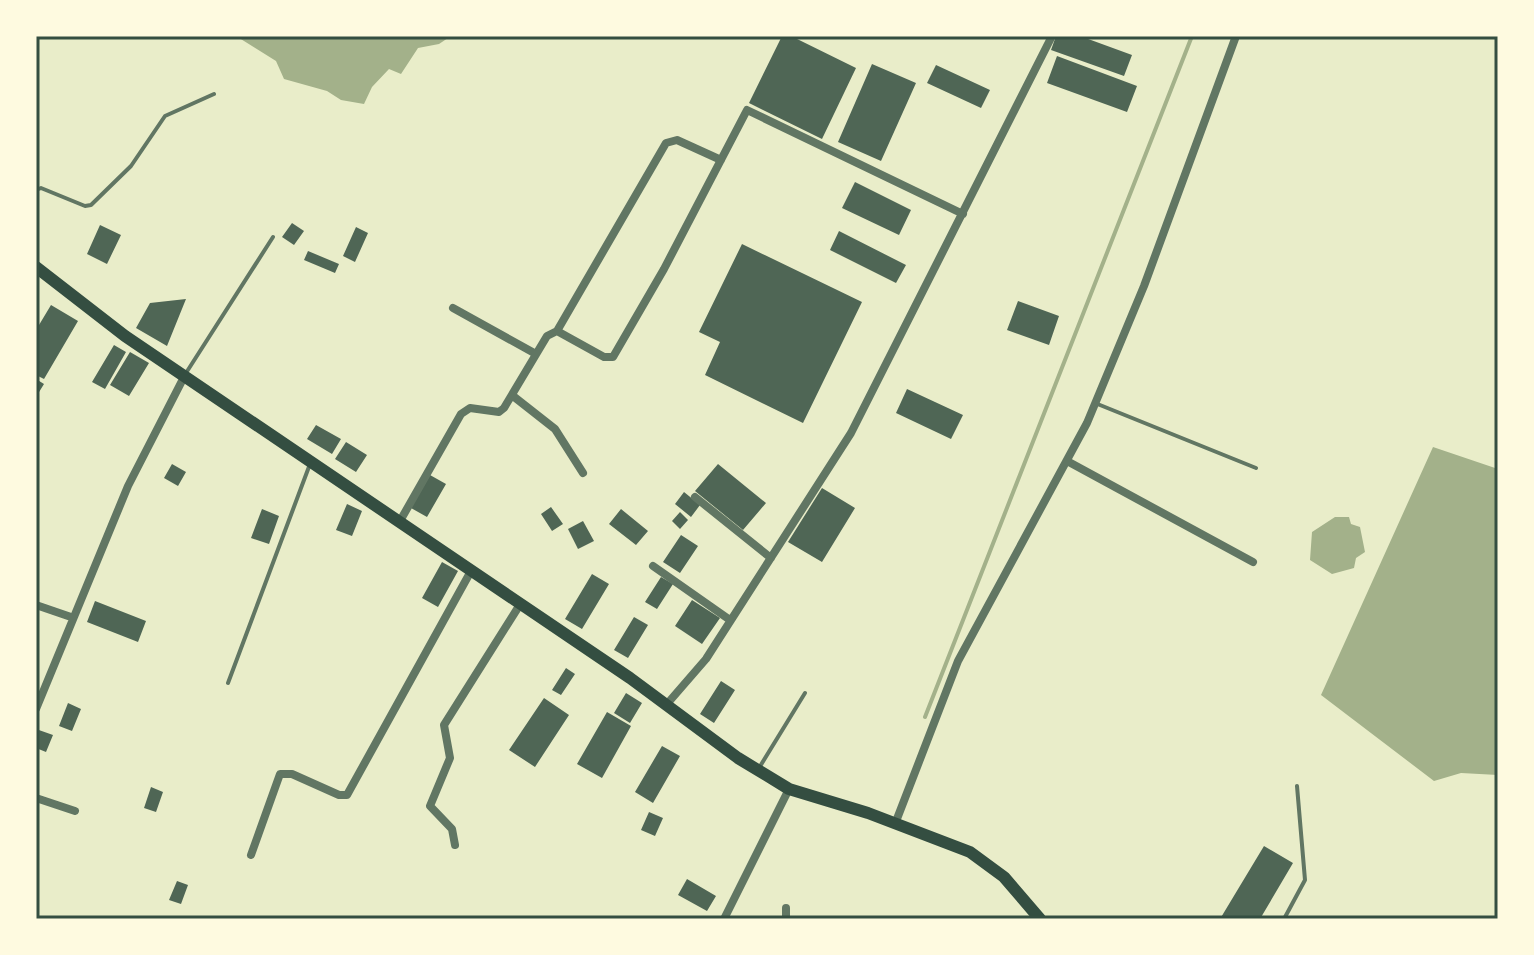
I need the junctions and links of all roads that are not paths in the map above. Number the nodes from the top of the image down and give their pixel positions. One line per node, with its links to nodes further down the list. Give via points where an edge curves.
1 (1052, 36): 6 (street)
2 (1236, 36): 14 (street)
3 (214, 94): 5 (lane, via 165,116 131,166 95,202 85,206)
4 (721, 160): 6 (street, via 743,113 750,110); 10 (street, via 677,140 666,143); 10 (street, via 613,357)
5 (36, 190)
6 (963, 214): 21 (street, via 851,433)
7 (273, 237): 12 (lane)
8 (36, 267): 12 (main road)
9 (453, 308): 11 (street)
10 (557, 331): 11 (street, via 547,336)
11 (536, 354): 13 (street)
12 (185, 375): 15 (main road); 27 (street, via 128,486)
13 (513, 396): 18 (street, via 555,429); 20 (street, via 499,412 470,408 461,414)
14 (1095, 403): 16 (street); 17 (lane)
15 (311, 460): 20 (main road); 29 (lane)
16 (1067, 461): 22 (street); 38 (street, via 958,661)
17 (1256, 468)
18 (583, 473)
19 (695, 497): 21 (street)
20 (400, 521): 24 (main road)
21 (771, 558): 28 (street)
22 (1253, 562)
23 (653, 566): 28 (street)
24 (471, 571): 26 (main road); 40 (street, via 347,795 280,774)
25 (36, 605): 27 (street)
26 (519, 606): 31 (main road); 39 (street, via 444,725 450,758 430,806 452,829)
27 (71, 617): 32 (street)
28 (730, 620): 31 (street, via 706,659)
29 (228, 683)
30 (805, 693): 33 (lane)
31 (667, 704): 33 (main road)
32 (36, 709)
33 (758, 770): 35 (main road)
34 (1297, 786): 45 (lane, via 1305,880)
35 (789, 789): 38 (main road); 42 (street)
36 (36, 798): 37 (street)
37 (75, 811)
38 (895, 824): 44 (main road, via 970,852 1004,877)
39 (455, 845)
40 (251, 855)
41 (786, 908): 43 (street)
42 (724, 919)
43 (786, 919)
44 (1040, 919)
45 (1284, 919)

